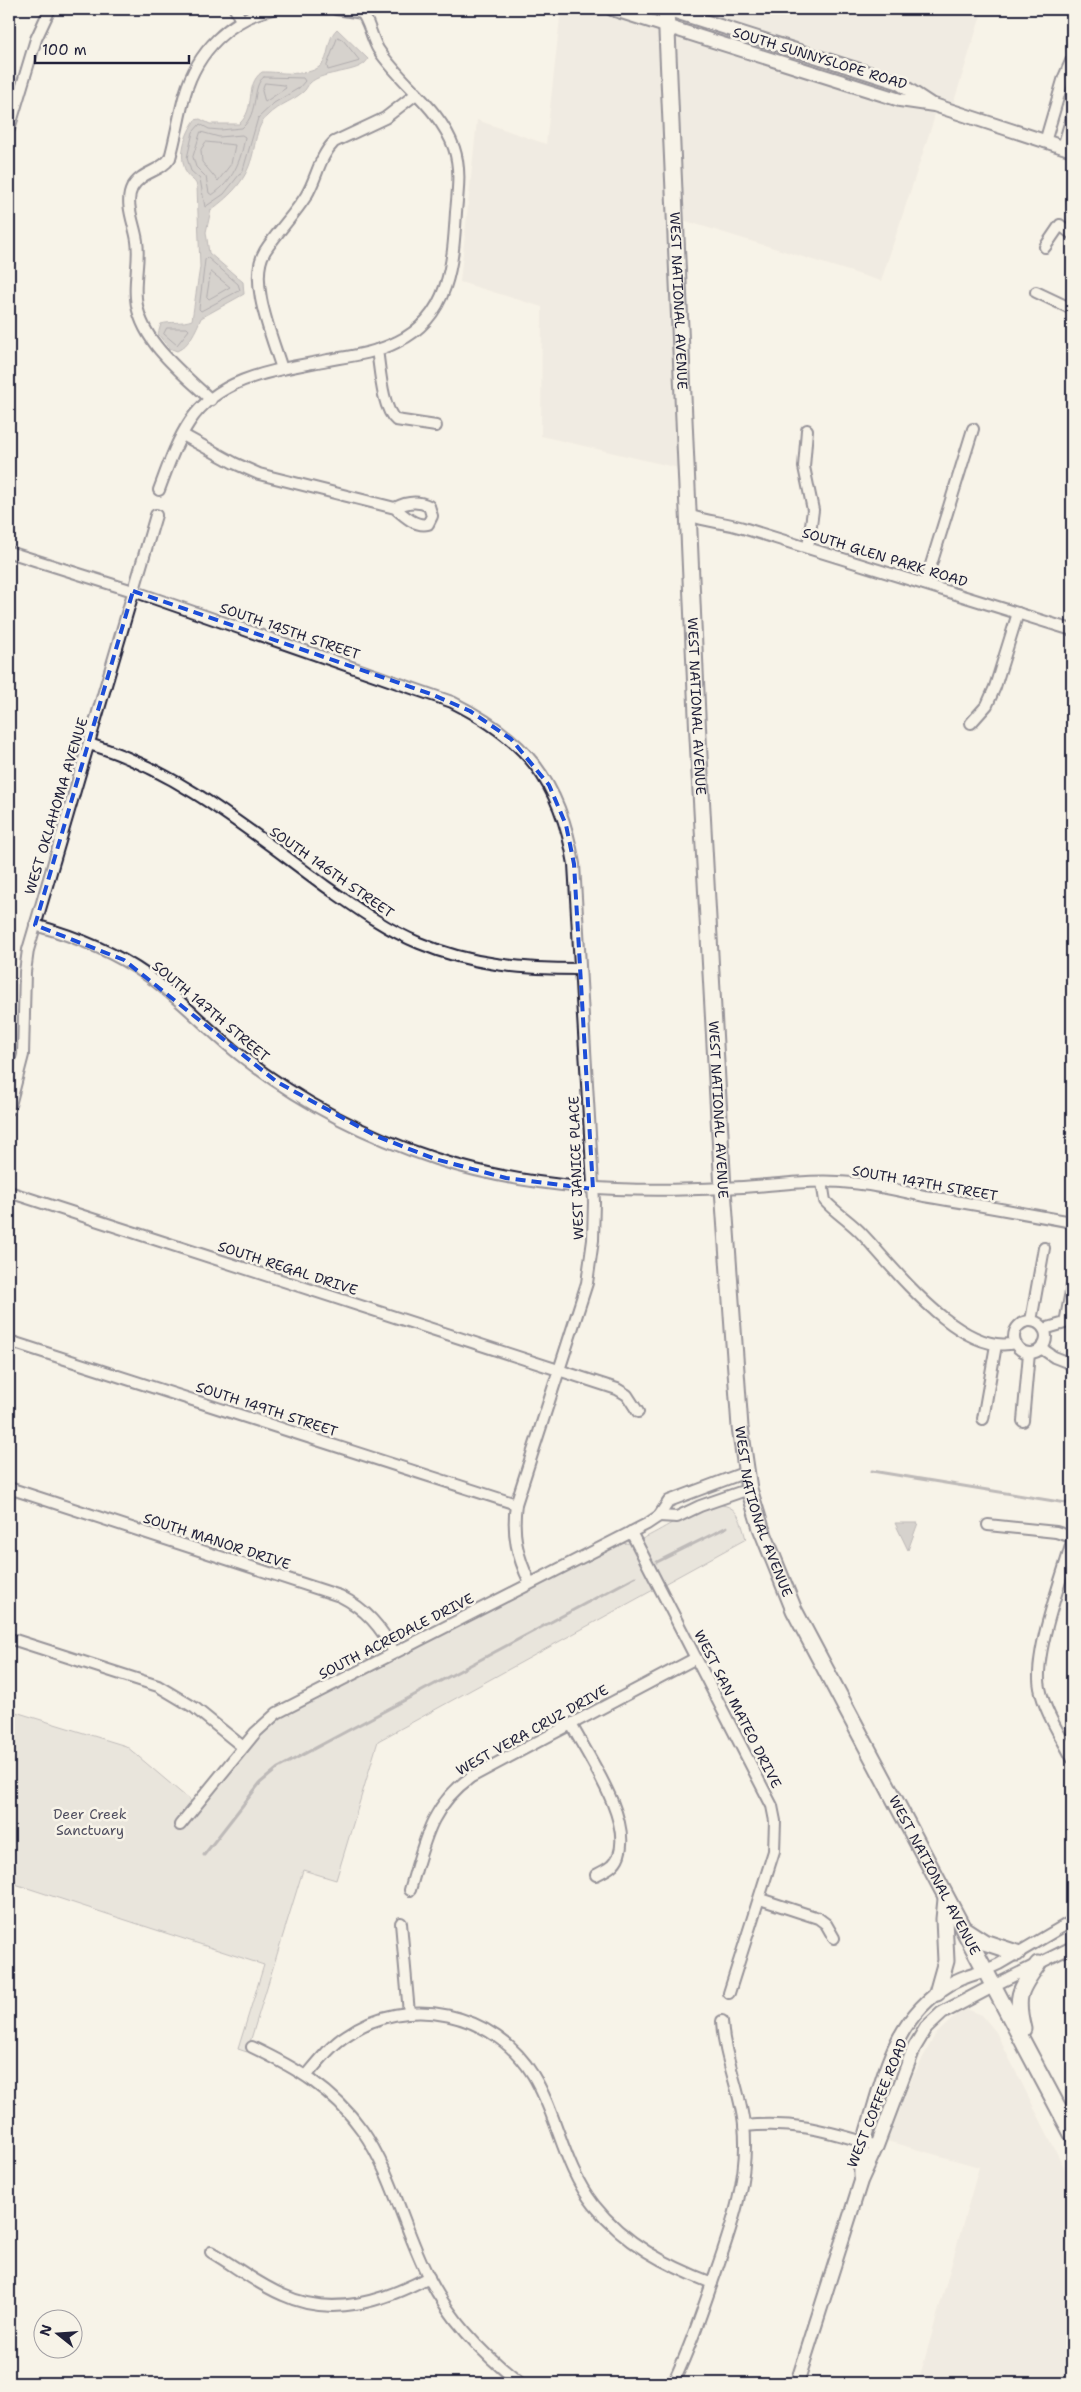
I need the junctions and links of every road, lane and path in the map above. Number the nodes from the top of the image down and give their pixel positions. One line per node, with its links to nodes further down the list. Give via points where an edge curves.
1 (50, 9): 14 (street, via 36,39)
2 (235, 9): 8 (street)
3 (273, 9): 8 (street)
4 (336, 9): 7 (street)
5 (612, 9): 9 (street, SOUTH SUNNYSLOPE ROAD)
6 (666, 9): 9 (main road, WEST NATIONAL AVENUE); 12 (street, SOUTH SUNNYSLOPE ROAD, via 897,82)
7 (363, 10): 11 (street, via 379,50)
8 (241, 20): 23 (street, via 217,39 194,72 185,93 167,163 147,172 136,181 130,193 139,259 136,297 145,331)
9 (666, 26): 12 (street, SOUTH SUNNYSLOPE ROAD, via 900,100); 31 (main road, WEST NATIONAL AVENUE)
10 (1072, 59): 15 (street)
11 (416, 94): 21 (street, via 438,119 456,156 459,179 453,256 448,282 435,308 412,333); 22 (street, via 385,118 328,147 309,192 264,252 259,286)
12 (934, 106): 15 (street, SOUTH SUNNYSLOPE ROAD)
13 (1072, 117): 16 (street)
14 (9, 129)
15 (1044, 142): 16 (street, SOUTH SUNNYSLOPE ROAD)
16 (1068, 148)
17 (1072, 234): 18 (street, via 1060,225)
18 (1045, 248)
19 (1036, 292): 20 (street)
20 (1072, 309)
21 (378, 350): 22 (street); 24 (street, via 386,401 392,417)
22 (282, 369): 23 (street, via 242,380)
23 (211, 400): 27 (street, via 191,420)
24 (436, 426)
25 (973, 429): 34 (street)
26 (807, 430): 32 (street, via 804,467 813,510)
27 (183, 435): 28 (street); 29 (street, via 234,464 259,474)
28 (159, 490)
29 (395, 508)
30 (156, 515): 35 (street, WEST OKLAHOMA AVENUE)
31 (689, 515): 32 (street, SOUTH GLEN PARK ROAD); 45 (main road, WEST NATIONAL AVENUE)
32 (808, 548): 34 (street, SOUTH GLEN PARK ROAD)
33 (9, 552): 35 (street, SOUTH 145TH STREET)
34 (925, 584): 36 (street, SOUTH GLEN PARK ROAD)
35 (133, 591): 39 (street, WEST OKLAHOMA AVENUE); 40 (street, SOUTH 145TH STREET, via 452,702 492,724 511,739)
36 (1018, 613): 37 (street, SOUTH GLEN PARK ROAD); 38 (street, via 995,687)
37 (1072, 629)
38 (971, 723)
39 (89, 744): 41 (street, WEST OKLAHOMA AVENUE); 42 (street, SOUTH 146TH STREET, via 178,782 399,935 436,950 492,964)
40 (542, 774): 42 (street, WEST JANICE PLACE, via 560,808 571,844)
41 (35, 925): 43 (street, WEST OKLAHOMA AVENUE, via 25,972 23,1055); 46 (street, SOUTH 147TH STREET, via 96,946 124,960 154,980 239,1054 277,1082 337,1118 435,1159 506,1178)
42 (579, 969): 46 (street, WEST JANICE PLACE)
43 (9, 1109)
44 (822, 1182): 45 (street, SOUTH 147TH STREET); 48 (street, SOUTH 147TH STREET, via 851,1183); 56 (street, via 825,1201 861,1233 923,1301 956,1326)
45 (723, 1188): 46 (street, SOUTH 147TH STREET); 64 (main road, WEST NATIONAL AVENUE)
46 (593, 1189): 60 (street, WEST JANICE PLACE, via 591,1264)
47 (9, 1192): 60 (street, SOUTH REGAL DRIVE)
48 (1072, 1222)
49 (1044, 1248): 51 (street)
50 (1072, 1286): 52 (street)
51 (1031, 1321): 53 (street, via 1041,1324); 55 (street, via 1025,1321 1016,1328)
52 (1069, 1324): 53 (street)
53 (1044, 1329): 57 (street, via 1046,1339)
54 (9, 1341): 67 (street, SOUTH 149TH STREET)
55 (1015, 1343): 56 (street); 58 (street, via 1022,1351)
56 (996, 1345): 62 (street)
57 (1042, 1348): 58 (street); 59 (street)
58 (1030, 1353): 63 (street)
59 (1072, 1364)
60 (560, 1370): 61 (street, SOUTH REGAL DRIVE, via 624,1392); 67 (street, WEST JANICE PLACE)
61 (638, 1412)
62 (983, 1419)
63 (1023, 1421)
64 (746, 1472): 66 (main road, WEST NATIONAL AVENUE); 68 (street, SOUTH ACREDALE DRIVE, via 670,1501)
65 (9, 1488): 75 (street, SOUTH MANOR DRIVE, via 340,1596 378,1624)
66 (749, 1489): 68 (street, SOUTH ACREDALE DRIVE, via 678,1517); 84 (main road, WEST NATIONAL AVENUE, via 767,1546 794,1610)
67 (516, 1504): 73 (street, WEST JANICE PLACE, via 516,1549)
68 (660, 1516): 70 (street, SOUTH ACREDALE DRIVE)
69 (988, 1525): 71 (street, via 1056,1532)
70 (631, 1532): 73 (street, SOUTH ACREDALE DRIVE); 76 (street, WEST SAN MATEO DRIVE)
71 (1072, 1537)
72 (1072, 1542): 79 (street, via 1041,1651 1039,1670 1044,1701)
73 (530, 1583): 75 (street, SOUTH ACREDALE DRIVE)
74 (15, 1640): 78 (street, via 158,1686 195,1708)
75 (394, 1652): 78 (street, SOUTH ACREDALE DRIVE, via 277,1713)
76 (696, 1658): 77 (street, WEST VERA CRUZ DRIVE); 83 (street, WEST SAN MATEO DRIVE, via 772,1806 776,1821 774,1850)
77 (571, 1724): 81 (street, via 610,1798 620,1834 619,1855 608,1870); 82 (street, WEST VERA CRUZ DRIVE, via 471,1777 454,1790 430,1825)
78 (243, 1747): 80 (street, SOUTH ACREDALE DRIVE)
79 (1072, 1758)
80 (180, 1825)
81 (596, 1875)
82 (410, 1890)
83 (760, 1899): 88 (street, via 818,1918); 94 (street, WEST SAN MATEO DRIVE)
84 (946, 1900): 87 (main road, WEST NATIONAL AVENUE); 95 (main road, via 946,1961)
85 (1072, 1921): 90 (street)
86 (401, 1923): 96 (street)
87 (962, 1928): 90 (main road, via 984,1942); 92 (main road, WEST NATIONAL AVENUE)
88 (834, 1938)
89 (1072, 1947): 91 (street)
90 (1017, 1953): 92 (street)
91 (1038, 1964): 93 (street); 99 (main road, via 1022,1987 1018,2009)
92 (986, 1970): 93 (main road, WEST NATIONAL AVENUE); 95 (street, WEST COFFEE ROAD, via 958,1980)
93 (994, 1986): 99 (main road, WEST NATIONAL AVENUE); 104 (street, WEST COFFEE ROAD, via 942,2012 920,2037)
94 (729, 1993)
95 (937, 1993): 103 (street, WEST COFFEE ROAD, via 909,2021 892,2050)
96 (409, 2013): 100 (street, via 384,2018 348,2034 322,2056); 108 (street, via 442,2014 472,2022 514,2051 534,2076 581,2185 609,2222 640,2248)
97 (722, 2021): 101 (street, via 726,2057)
98 (252, 2046): 100 (street)
99 (1031, 2056): 102 (main road, WEST NATIONAL AVENUE)
100 (307, 2075): 107 (street, via 351,2116 374,2150)
101 (744, 2126): 103 (street, via 796,2124); 108 (street, via 745,2155 738,2198)
102 (1072, 2134)
103 (864, 2142): 104 (street); 105 (street, WEST COFFEE ROAD, via 860,2158)
104 (877, 2146): 105 (street, WEST COFFEE ROAD)
105 (861, 2181): 111 (street, WEST COFFEE ROAD)
106 (211, 2252): 107 (street, via 262,2285 306,2304 343,2306 370,2302)
107 (429, 2277): 109 (street, via 454,2316 482,2350)
108 (712, 2283): 110 (street)
109 (520, 2383)
110 (673, 2383)
111 (797, 2383)

